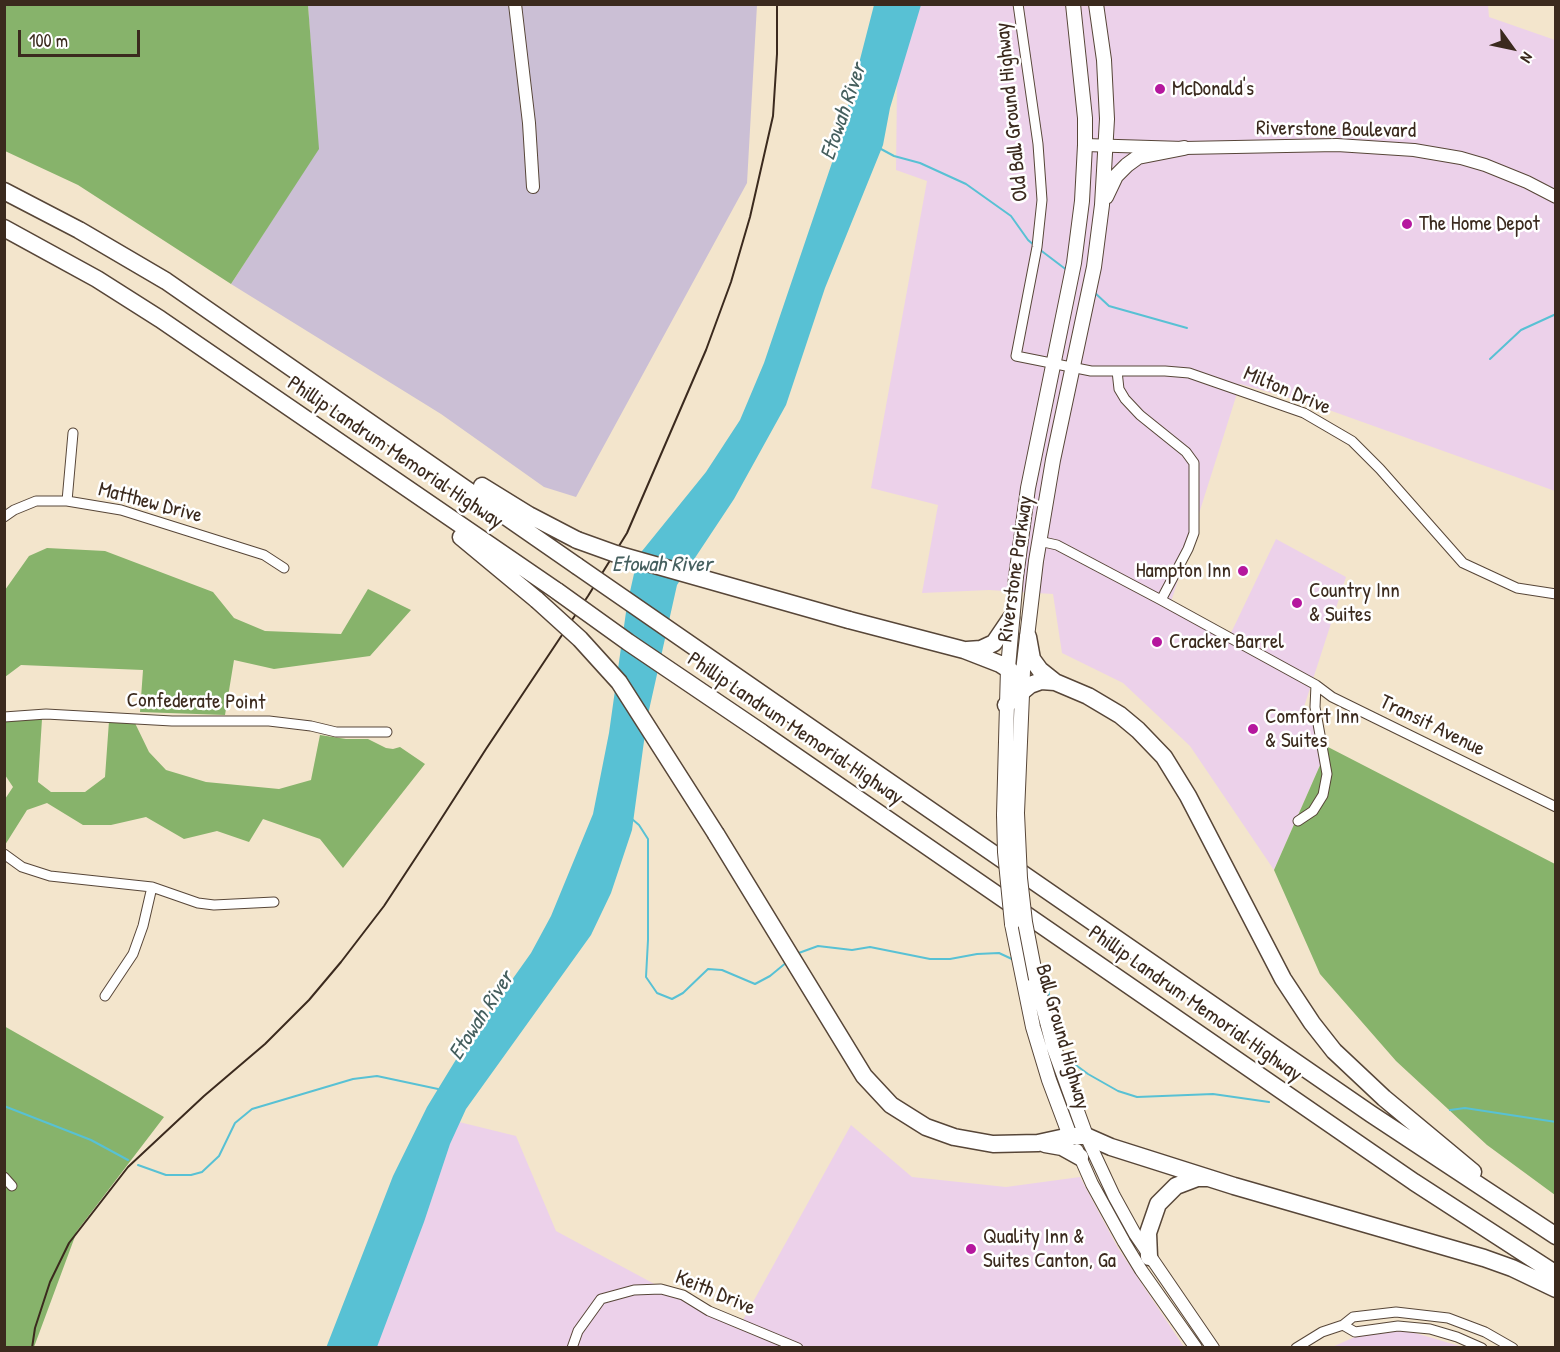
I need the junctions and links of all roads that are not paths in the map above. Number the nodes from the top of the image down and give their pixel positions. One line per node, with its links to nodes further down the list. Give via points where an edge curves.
1 (515, 4): 8 (main road, via 530,123)
2 (1018, 4): 14 (street, Old Ball Ground Highway, via 1042,200 1016,356)
3 (1073, 4): 5 (main road, Riverstone Parkway, via 1083,84)
4 (1096, 4): 6 (main road, Riverstone Parkway, via 1106,87)
5 (1085, 145): 6 (main road, Riverstone Boulevard); 14 (main road, Riverstone Parkway, via 1074,263)
6 (1106, 146): 7 (main road, Riverstone Boulevard); 11 (main road, Riverstone Parkway)
7 (1184, 148): 10 (main road, Riverstone Boulevard, via 1336,145 1414,150 1485,165); 11 (main road, via 1138,157 1116,176)
8 (533, 187)
9 (4, 191): 13 (highway, Phillip Landrum Memorial Highway, via 122,254)
10 (1556, 197)
11 (1102, 205): 15 (main road, Riverstone Parkway, via 1094,267)
12 (4, 230): 18 (highway, Phillip Landrum Memorial Highway, via 97,279 160,319)
13 (263, 348): 27 (highway, bridge, via 508,502 577,540); 48 (highway, Phillip Landrum Memorial Highway, bridge)
14 (1053, 363): 15 (street, Milton Drive); 25 (main road, Riverstone Parkway, via 1028,488)
15 (1073, 367): 16 (street, Milton Drive); 21 (main road, Riverstone Parkway)
16 (1117, 371): 23 (street, Milton Drive, via 1189,373 1304,413 1352,441 1463,563 1517,588); 24 (street, via 1121,393 1194,463 1192,539)
17 (73, 433): 19 (street)
18 (392, 478): 43 (highway, bridge, via 537,600 619,682 878,1093 940,1133 993,1144); 51 (highway, Phillip Landrum Memorial Highway, bridge, via 1414,1182)
19 (67, 501): 20 (street, Matthew Drive, via 36,501); 22 (street, Matthew Drive, via 121,510 207,536 264,555)
20 (4, 517)
21 (1039, 541): 24 (street, Transit Avenue, via 1057,545); 26 (main road, Riverstone Parkway)
22 (284, 568)
23 (1556, 594)
24 (1161, 600): 30 (street, Transit Avenue)
25 (1011, 618): 27 (highway, via 994,643); 28 (main road, Riverstone Parkway)
26 (1028, 637): 29 (highway, via 1032,659); 31 (main road, Riverstone Parkway)
27 (963, 650): 28 (highway)
28 (1008, 668): 31 (highway); 32 (main road, Ball Ground Highway)
29 (1055, 682): 31 (highway, via 1035,682); 48 (highway, via 1120,715 1164,757 1283,979 1334,1051 1384,1098)
30 (1316, 685): 35 (street, Transit Avenue, via 1332,697); 37 (street, via 1315,707 1327,774 1323,795 1313,811)
31 (1022, 690): 32 (highway); 36 (main road, Riverstone Parkway)
32 (1006, 705): 36 (main road, Ball Ground Highway)
33 (4, 717): 34 (street, Confederate Point, via 46,714 172,722 269,721 336,732)
34 (387, 732)
35 (1556, 807)
36 (1011, 814): 42 (main road, Riverstone Parkway, bridge, via 1036,979); 42 (main road, Ball Ground Highway, bridge, via 1007,879 1019,967 1049,1080)
37 (1298, 821)
38 (4, 854): 39 (street, via 22,867 50,876)
39 (152, 887): 40 (street, via 214,905); 41 (street, via 133,954)
40 (274, 902)
41 (105, 996)
42 (1078, 1136): 43 (highway); 44 (main road, Ball Ground Highway); 46 (highway); 50 (main road, Ball Ground Highway)
43 (1038, 1143): 44 (highway, via 1062,1147)
44 (1080, 1157): 56 (main road, Ball Ground Highway, via 1129,1252)
45 (4, 1177): 47 (street)
46 (1210, 1178): 50 (highway, via 1176,1186 1158,1204 1148,1233); 52 (highway, via 1484,1258)
47 (12, 1186)
48 (1533, 1222): 49 (highway, Phillip Landrum Memorial Highway)
49 (1556, 1236)
50 (1149, 1257): 57 (main road, Ball Ground Highway)
51 (1556, 1274)
52 (1556, 1289)
53 (1343, 1325): 58 (street); 59 (street, via 1355,1332 1398,1326 1430,1329); 60 (street, via 1353,1317 1373,1314 1430,1314 1476,1328)
54 (572, 1347): 55 (street, Keith Drive, via 578,1331 601,1299 634,1290 661,1289 683,1295 715,1313)
55 (798, 1347)
56 (1196, 1347)
57 (1213, 1347)
58 (1296, 1347)
59 (1482, 1347)
60 (1513, 1347)

